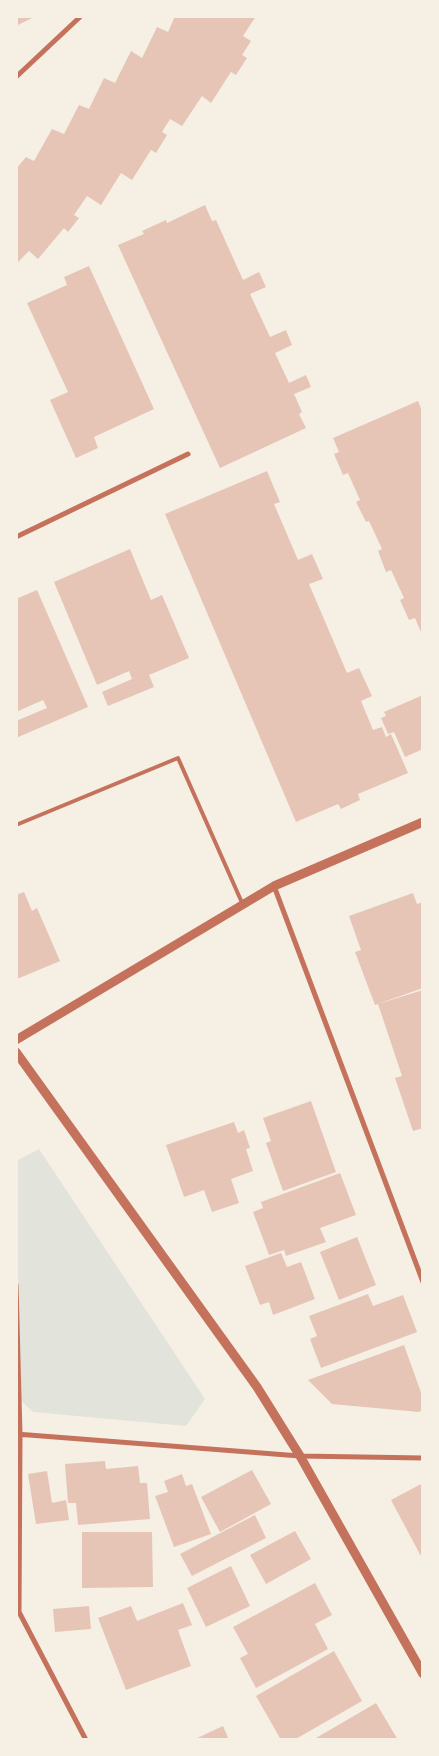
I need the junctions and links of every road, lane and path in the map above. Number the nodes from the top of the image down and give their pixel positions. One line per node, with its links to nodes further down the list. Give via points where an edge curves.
1 (81, 16): 2 (street)
2 (16, 77)
3 (188, 454): 4 (street)
4 (16, 537)
5 (423, 822): 7 (street)
6 (16, 825): 8 (lane, via 178,758)
7 (274, 886): 8 (street); 11 (street)
8 (243, 905): 9 (street)
9 (16, 1040)
10 (16, 1052): 14 (street, via 257,1387)
11 (423, 1282)
12 (16, 1285): 13 (street)
13 (18, 1434): 14 (street); 17 (street, via 19,1612)
14 (300, 1456): 15 (street); 16 (street)
15 (423, 1458)
16 (423, 1674)
17 (86, 1740)

